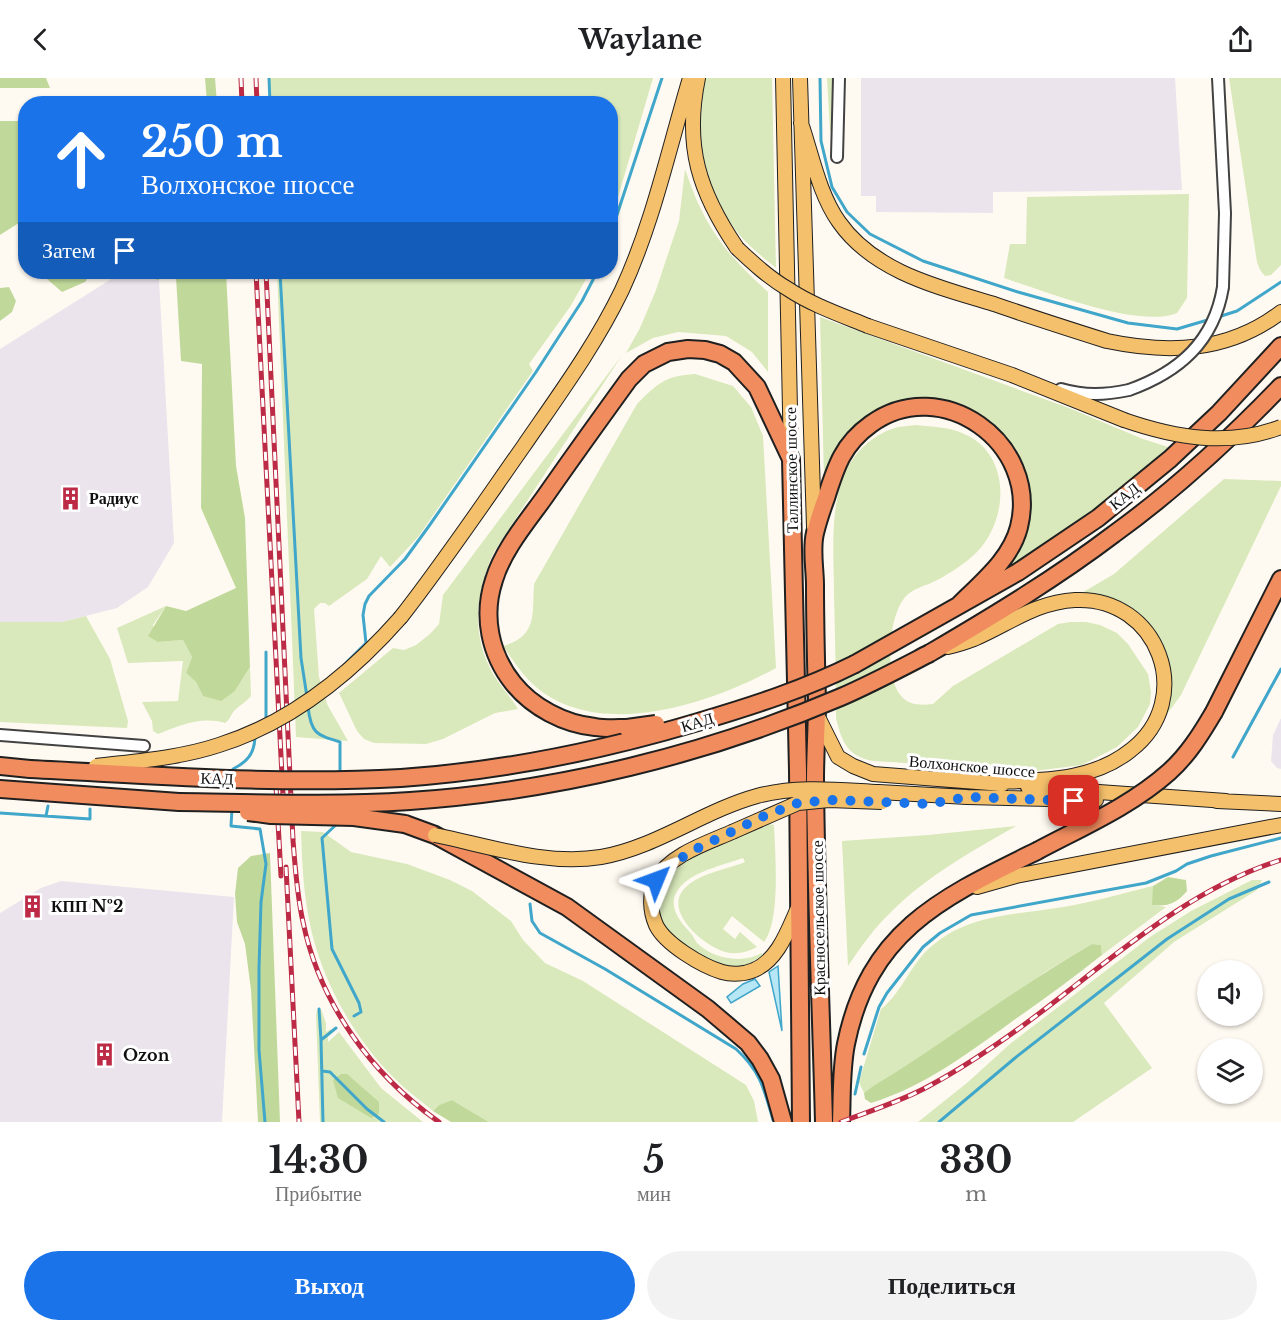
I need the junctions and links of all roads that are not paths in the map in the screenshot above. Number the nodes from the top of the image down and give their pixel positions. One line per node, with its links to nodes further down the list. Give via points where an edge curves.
1 (690, 78): 24 (main road, bridge, via 648,220 607,319 448,555 362,660 280,719 218,746 96,766)
2 (698, 78): 11 (main road, bridge, via 693,116 694,156 704,190 737,248 789,290 826,309)
3 (783, 78): 14 (main road, Таллинское шоссе)
4 (800, 78): 7 (main road, Таллинское шоссе)
5 (839, 78): 8 (street)
6 (1218, 78): 11 (street, bridge, via 1225,213 1222,287 1216,314 1203,339 1167,373 1129,390 1108,394 1086,395)
7 (801, 123): 9 (main road, via 834,216 852,239 889,266 933,285 1107,341 1163,350 1225,341); 15 (main road, Таллинское шоссе)
8 (837, 157)
9 (1281, 312)
10 (1281, 346): 17 (highway, КАД, via 1170,459 1098,518 1018,572)
11 (1011, 375): 13 (main road, bridge, via 1124,420 1181,437 1240,438)
12 (1281, 386): 18 (highway, КАД, via 1189,475 1115,534 1031,592)
13 (1281, 428)
14 (791, 459): 19 (highway, bridge, via 757,387 734,362 720,354 688,349 668,352 644,364 628,379 513,542 494,579 488,621 491,645 504,672 522,694 540,708 594,727 638,728 676,720 827,669); 33 (highway, Таллинское шоссе)
15 (814, 535): 17 (highway, via 835,469 854,437 874,421 896,411 921,407 965,416 985,427 1010,457 1018,475 1022,510 1012,544 998,565); 20 (highway, Таллинское шоссе)
16 (1281, 579): 34 (highway, bridge, via 1214,712 1194,745 1170,771 1142,794)
17 (959, 605): 19 (highway, КАД)
18 (930, 653): 25 (main road, via 974,639 1042,605 1077,600 1117,608 1145,630 1155,644 1165,676 1162,708 1145,737 1131,751 1077,776); 30 (highway, КАД, bridge, via 840,697 788,717 676,754 566,780 410,801)
19 (855, 664): 24 (highway, КАД, bridge, via 794,692 673,730 608,747 484,770 318,781)
20 (817, 715): 25 (main road, Волхонское шоссе, via 838,757 873,774); 38 (highway, Красносельское шоссе, via 815,779)
21 (0, 735): 22 (street)
22 (144, 746)
23 (0, 766): 24 (highway, КАД)
24 (30, 769)
25 (996, 782): 28 (main road, Волхонское шоссе)
26 (0, 789): 30 (highway, КАД)
27 (881, 797): 28 (main road, Волхонское шоссе); 32 (main road, bridge, via 827,789 782,790 730,805 632,849 600,857 528,856); 35 (main road, bridge, via 798,803 678,859 665,868 651,894 651,912 665,938 696,959 737,974 768,962)
28 (1227, 801): 29 (main road, Волхонское шоссе)
29 (1281, 801)
30 (179, 802): 32 (highway, bridge, via 271,815 379,819)
31 (1281, 825): 34 (main road, via 1016,876)
32 (435, 835): 36 (highway, bridge, via 567,907 708,1009 748,1043 760,1059 771,1079)
33 (798, 861): 35 (highway, Красносельское шоссе)
34 (942, 901): 39 (highway, via 918,918 880,957 858,1004 846,1045)
35 (799, 906): 37 (highway, Красносельское шоссе)
36 (783, 1122)
37 (801, 1122)
38 (824, 1122)
39 (840, 1122)

